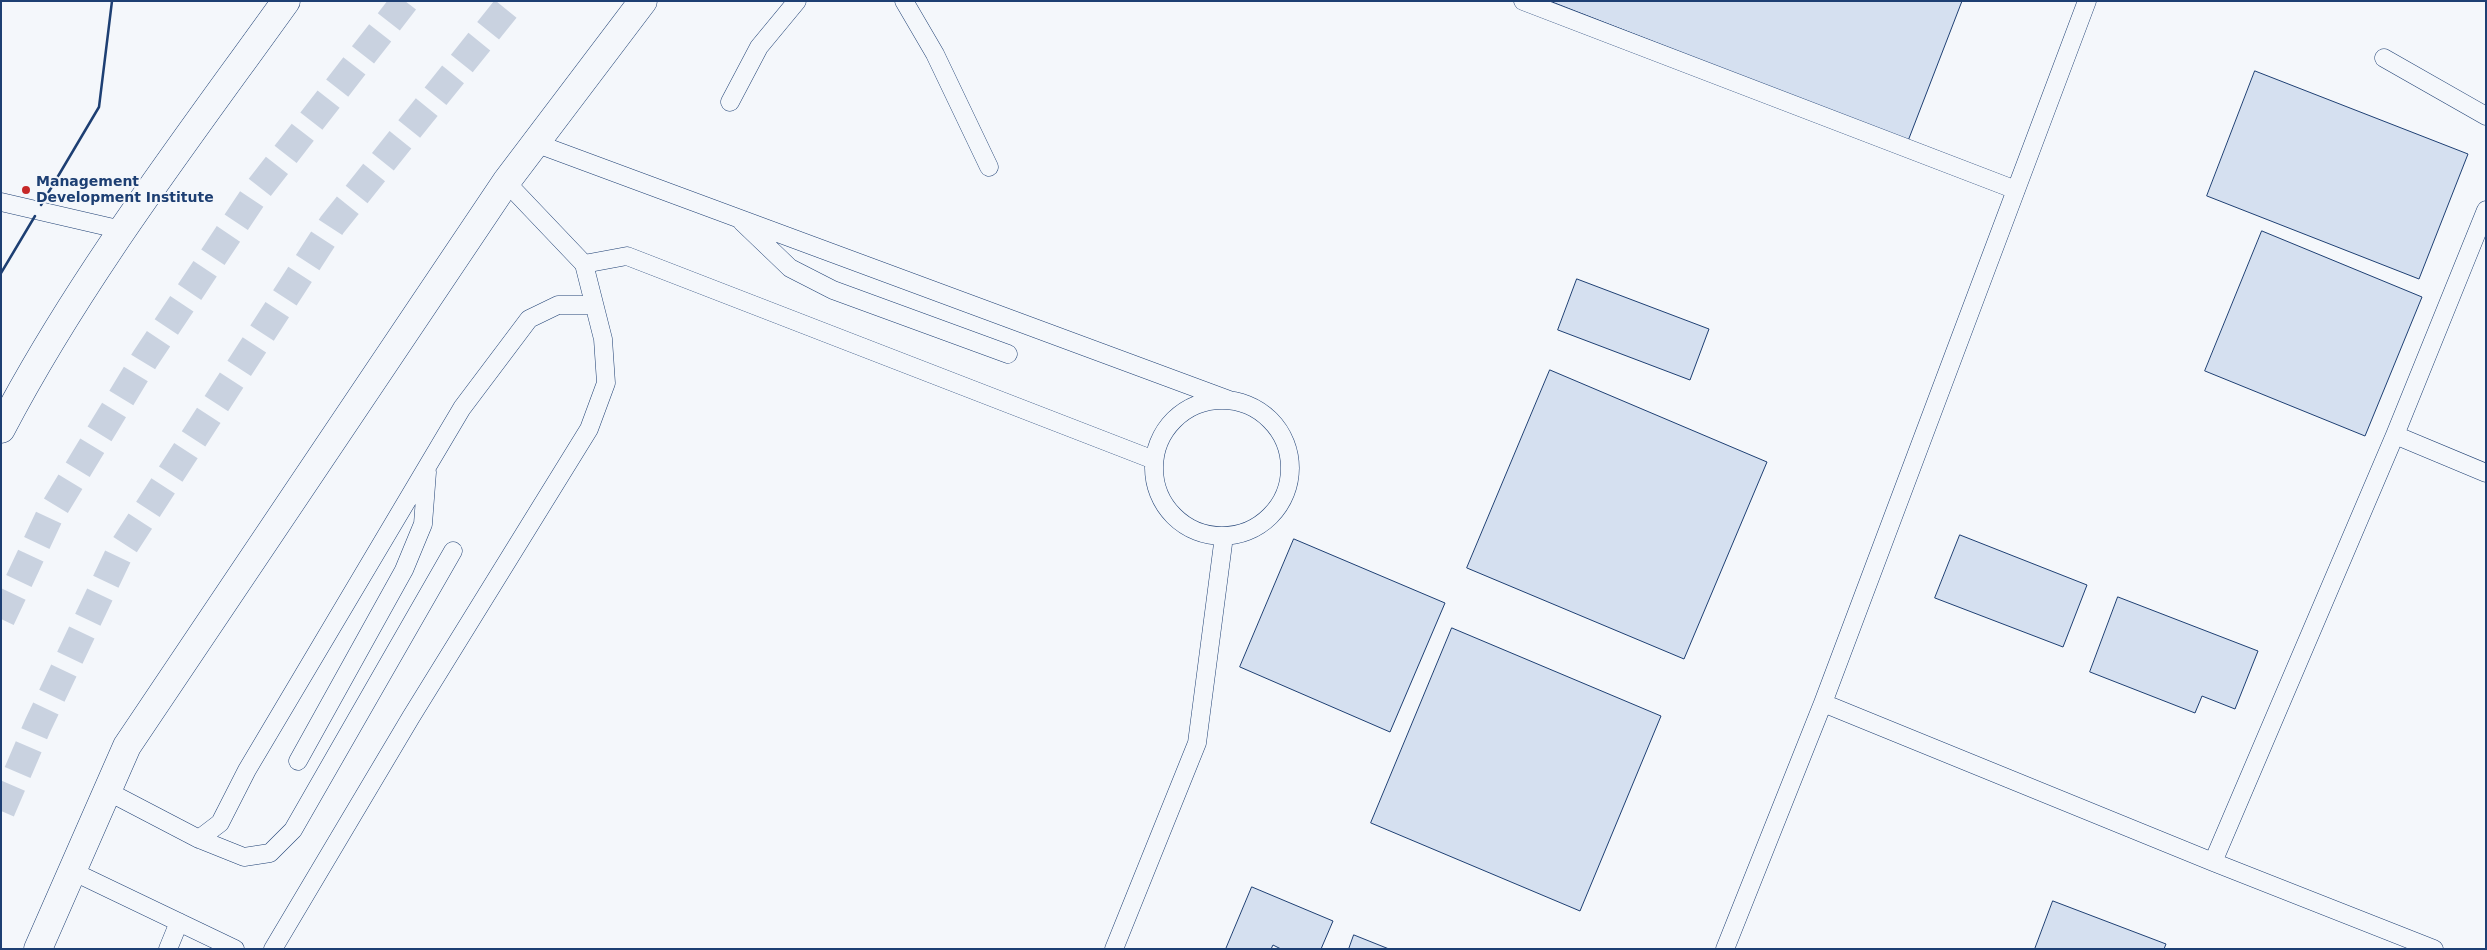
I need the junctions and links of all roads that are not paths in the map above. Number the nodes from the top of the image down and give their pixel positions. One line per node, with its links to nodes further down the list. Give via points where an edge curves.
1 (286, 1): 17 (street)
2 (643, 1): 10 (street)
3 (797, 1): 8 (lane, via 759,47)
4 (904, 1): 11 (lane, via 936,54)
5 (1523, 1): 13 (lane)
6 (2086, 1): 13 (lane)
7 (2384, 58): 9 (lane)
8 (730, 102)
9 (2486, 116)
10 (535, 143): 12 (street); 16 (lane)
11 (989, 167)
12 (506, 182): 18 (lane); 31 (street, via 127,746)
13 (2016, 190): 29 (lane)
14 (1, 202): 17 (lane)
15 (2486, 210): 23 (lane)
16 (736, 217): 20 (lane, via 799,273 833,290); 21 (lane)
17 (122, 230): 22 (street, via 20,392)
18 (584, 264): 19 (lane); 24 (lane, via 627,256)
19 (594, 305): 25 (lane, via 558,304 529,319 462,408); 39 (lane, via 603,338 606,383 589,429 411,717)
20 (1008, 354)
21 (1229, 400): 24 (lane, via 1187,408 1171,422 1159,440); 27 (lane, via 1250,405 1268,417 1281,434 1290,456 1290,479 1282,501 1266,520 1247,531)
22 (1, 429)
23 (2395, 435): 26 (lane); 33 (lane)
24 (1154, 460): 27 (lane, via 1155,482 1164,504 1180,522 1200,532)
25 (427, 467): 30 (lane, via 423,524 404,570); 32 (lane, via 247,770 220,823)
26 (2486, 473)
27 (1224, 536): 40 (lane, via 1197,742)
28 (454, 552): 32 (lane, via 293,830 270,853 244,857)
29 (1823, 703): 33 (lane); 41 (lane)
30 (298, 761)
31 (107, 791): 32 (lane); 34 (street)
32 (199, 839)
33 (2213, 862): 42 (lane)
34 (72, 871): 35 (lane); 36 (street)
35 (179, 922): 37 (lane); 38 (lane)
36 (38, 949)
37 (168, 949)
38 (235, 949)
39 (273, 949)
40 (1114, 949)
41 (1725, 949)
42 (2434, 949)

